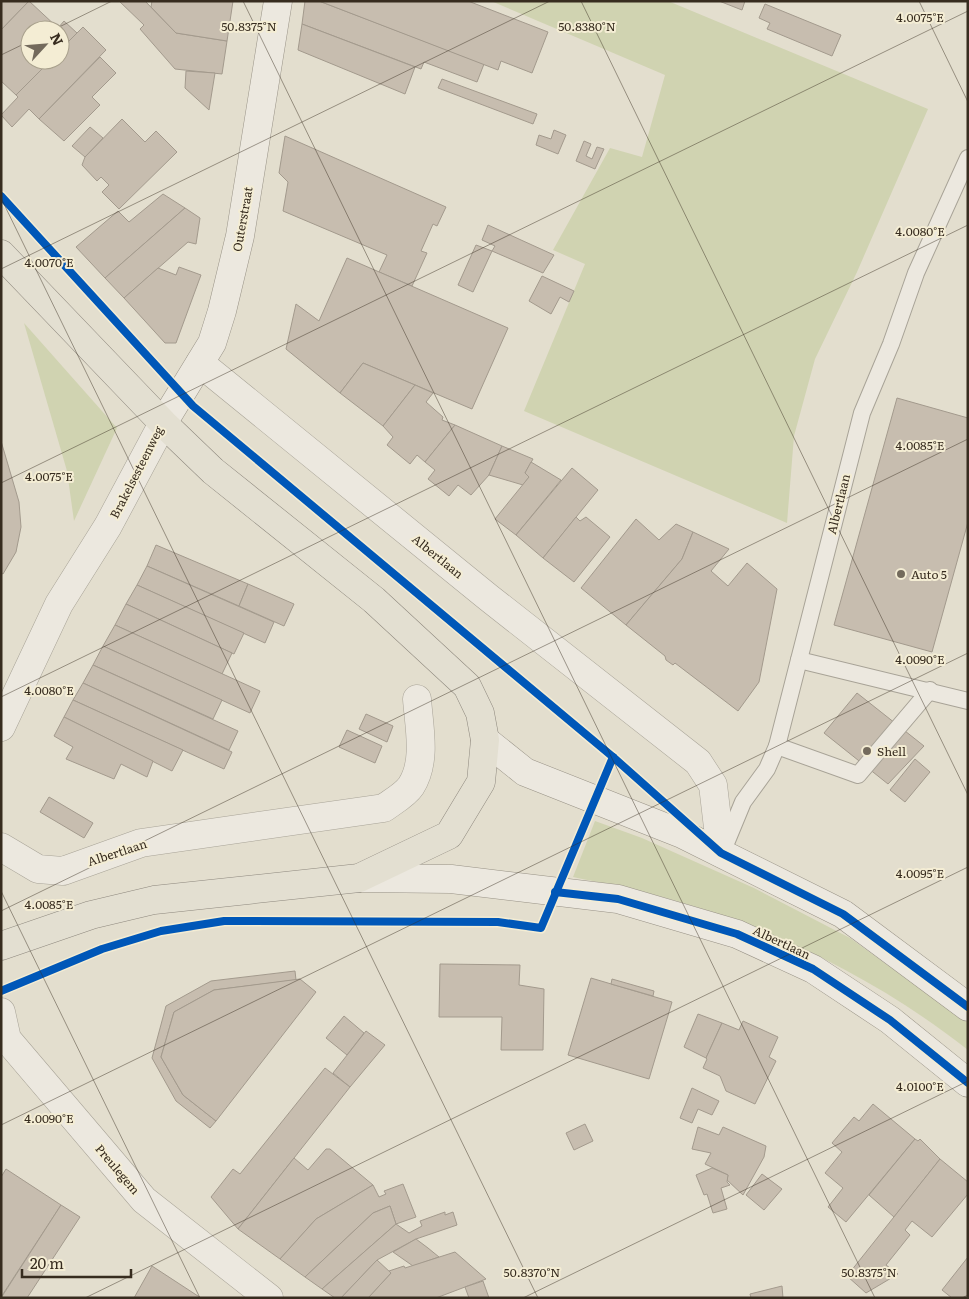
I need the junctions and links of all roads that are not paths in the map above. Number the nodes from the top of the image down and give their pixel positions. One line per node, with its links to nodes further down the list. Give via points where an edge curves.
1 (278, 1): 4 (street, Outerstraat, via 240,236 212,343)
2 (968, 158): 6 (lane, Albertlaan, via 916,274 862,413)
3 (1, 254): 5 (main road, Brakelsesteenweg)
4 (200, 363): 5 (street, Outerstraat); 14 (street, Albertlaan, via 489,598 698,762 713,785)
5 (163, 423): 10 (street, Brakelsesteenweg, via 108,526 59,604); 11 (main road, Albertlaan, via 213,471 374,600 467,686 480,713)
6 (799, 660): 7 (lane); 12 (lane, Albertlaan)
7 (930, 690): 9 (lane); 12 (lane, via 858,775)
8 (417, 698): 13 (street, Albertlaan, via 421,759 418,770 410,787 384,808 141,843 63,871 38,869)
9 (968, 701)
10 (1, 727)
11 (485, 740): 14 (street, via 525,772 682,834); 15 (main road, Albertlaan, via 481,782 449,836)
12 (776, 746): 14 (lane, Albertlaan, via 767,768 743,802)
13 (1, 847)
14 (721, 853): 17 (street, via 843,914)
15 (360, 878): 16 (main road, Albertlaan, via 154,900 91,915); 20 (street, Albertlaan, via 451,880 618,899 737,934 813,969 890,1020)
16 (1, 946)
17 (968, 1007)
18 (1, 1012): 19 (street, Preulegem)
19 (4, 1041): 21 (street, Preulegem, via 144,1200)
20 (968, 1083)
21 (269, 1298)

